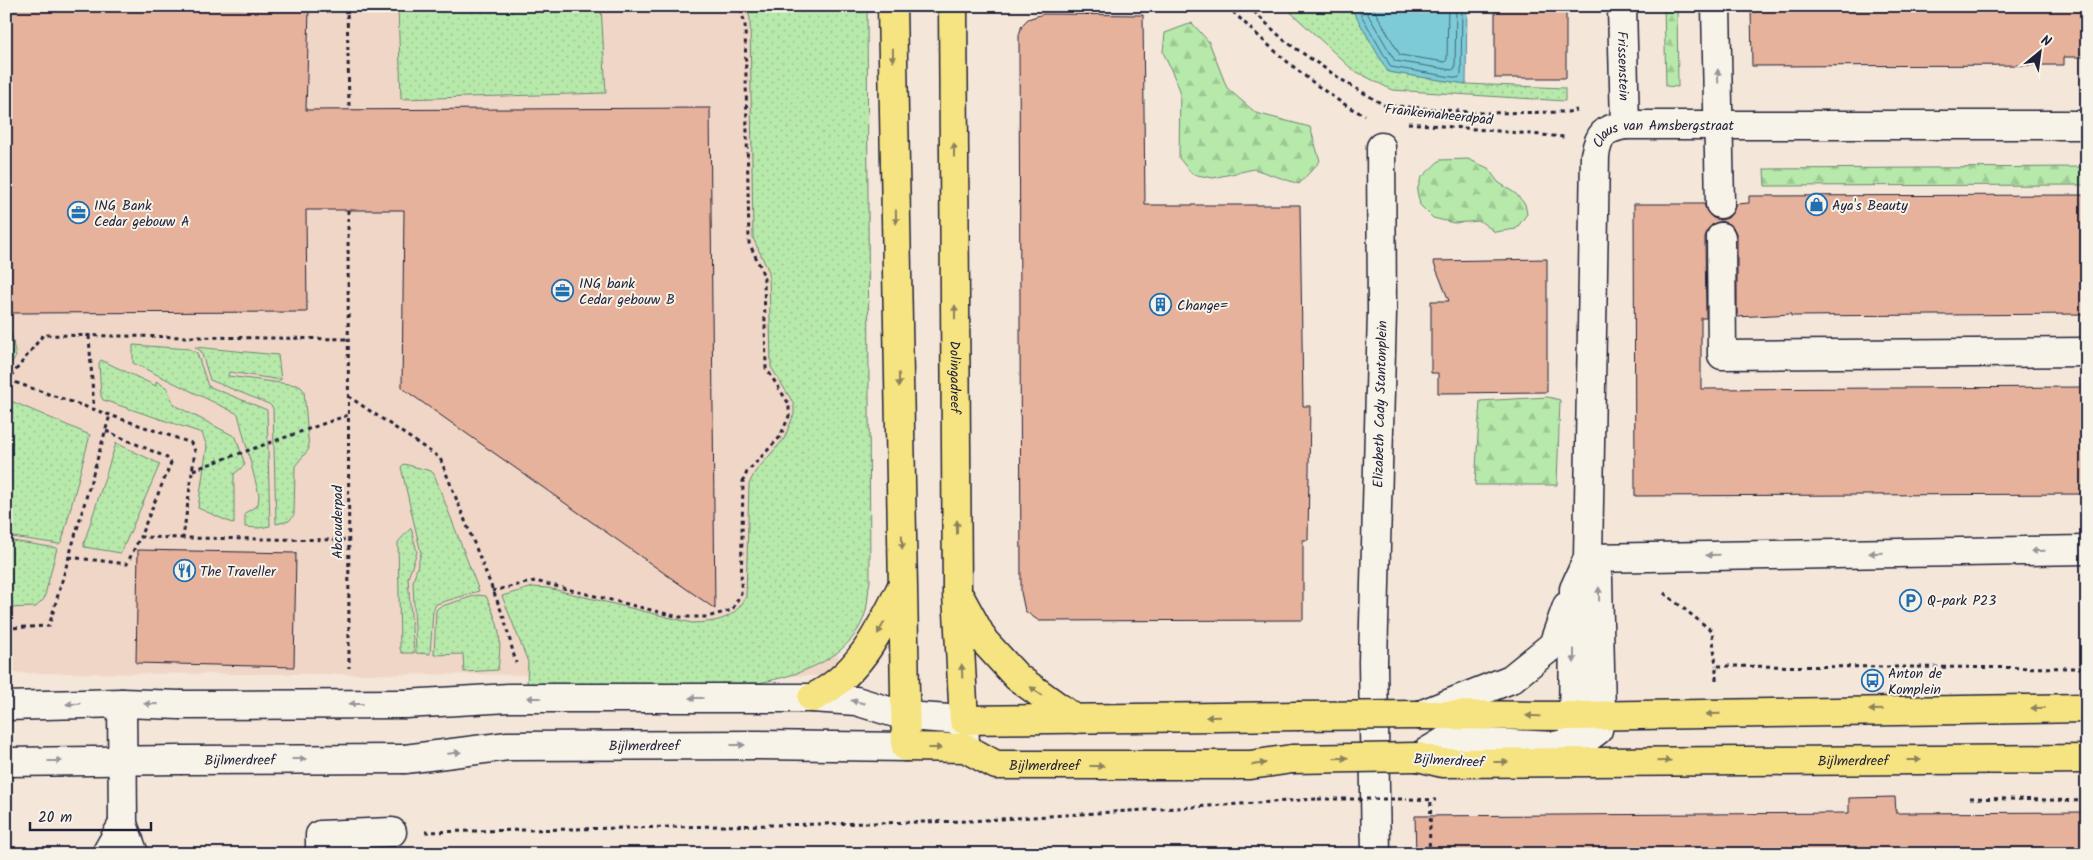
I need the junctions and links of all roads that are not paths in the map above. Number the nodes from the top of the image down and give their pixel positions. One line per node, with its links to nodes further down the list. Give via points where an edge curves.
1 (892, 6): 14 (main road, one-way to 14)
2 (953, 6): 16 (main road, Dolingadreef, one-way to 2)
3 (1622, 6): 5 (street, Frissenstein)
4 (1716, 6): 6 (street, one-way to 4)
5 (1625, 112): 6 (street, Claus van Amsbergstraat); 13 (street, Claus van Amsbergstraat, via 1598,140 1595,165)
6 (1719, 125): 7 (street, Claus van Amsbergstraat); 9 (street)
7 (2087, 125)
8 (1381, 147): 35 (street, Elizabeth Cady Stantonplein, via 1382,312 1373,662)
9 (1720, 204)
10 (1721, 237): 11 (street, via 1722,355)
11 (2087, 352)
12 (2087, 550): 13 (street, one-way to 13)
13 (1588, 558): 15 (street); 21 (street, one-way to 13, via 1598,578)
14 (902, 585): 17 (main road, one-way to 17, via 880,632 858,662 831,688); 23 (main road)
15 (1574, 589): 22 (street, via 1553,645 1518,674); 26 (street, one-way to 26)
16 (957, 594): 24 (main road, one-way to 16, via 1017,677 984,641); 25 (main road, Dolingadreef, one-way to 16)
17 (812, 698): 18 (street, Bijlmerdreef, one-way to 18, bridge, via 509,698 405,704); 23 (street, Bijlmerdreef, one-way to 17, via 856,701)
18 (122, 703): 19 (street, Bijlmerdreef, one-way to 19); 30 (street)
19 (6, 706)
20 (2087, 708): 21 (main road, Bijlmerdreef, one-way to 21)
21 (1601, 714): 26 (main road, Bijlmerdreef)
22 (1420, 715): 24 (main road, Bijlmerdreef, one-way to 24, bridge); 26 (main road, Bijlmerdreef, one-way to 22)
23 (905, 716): 25 (street, Bijlmerdreef); 27 (main road)
24 (1076, 719): 25 (main road, Bijlmerdreef)
25 (964, 720): 28 (street, Dolingadreef)
26 (1573, 740): 28 (main road, Bijlmerdreef, one-way to 26, bridge, via 996,765 1250,765 1292,758 1418,757 1442,762); 29 (main road, Bijlmerdreef, one-way to 29)
27 (906, 747): 28 (main road, Bijlmerdreef, one-way to 28); 30 (street, Bijlmerdreef, one-way to 27, bridge, via 405,759 508,746)
28 (965, 748)
29 (2087, 759)
30 (122, 761): 31 (street, Bijlmerdreef, one-way to 30); 32 (street)
31 (6, 762)
32 (122, 824): 36 (street); 37 (street)
33 (404, 832): 34 (street)
34 (320, 845)
35 (1376, 851)
36 (106, 854)
37 (134, 854)

